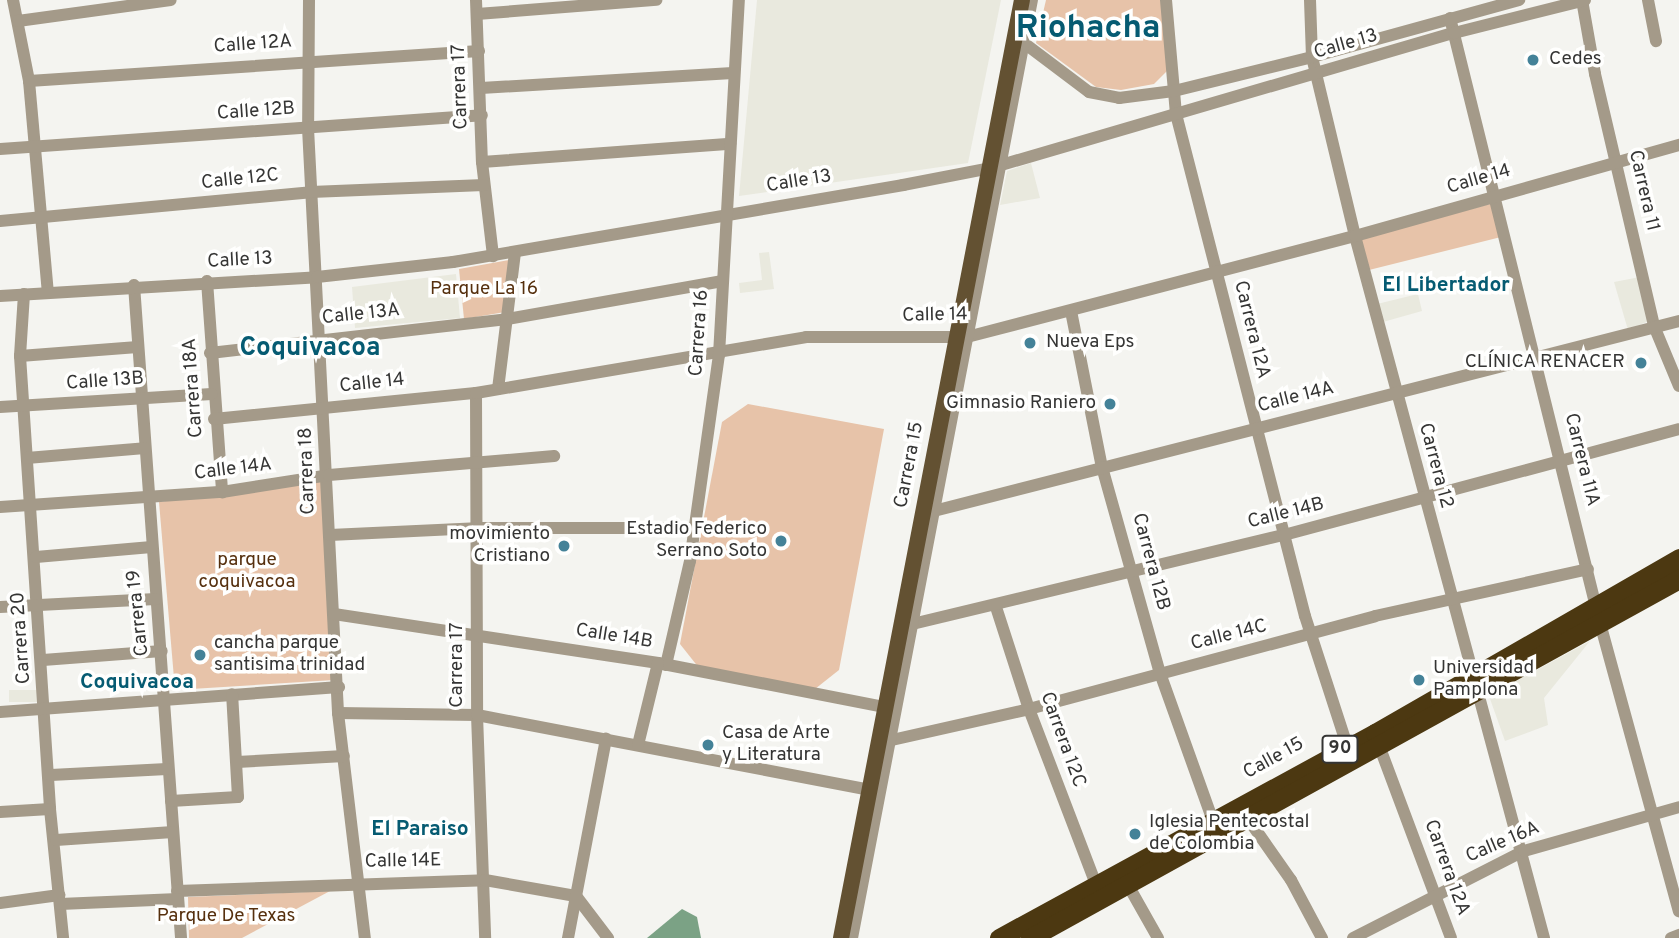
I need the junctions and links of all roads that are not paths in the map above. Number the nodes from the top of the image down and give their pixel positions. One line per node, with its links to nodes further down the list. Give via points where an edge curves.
1 (13, 0): 16 (street)
2 (172, 0): 16 (street)
3 (309, 0): 22 (street, Carrera 18)
4 (476, 0): 14 (street, Carrera 17)
5 (656, 0): 14 (street)
6 (739, 0): 23 (street, Carrera 16)
7 (1022, 0): 37 (main road, Carrera 15)
8 (1031, 0): 19 (street, Carrera 15)
9 (1166, 0): 27 (street, Carrera 12A)
10 (1310, 0): 21 (street, Carrera 12)
11 (1519, 0): 15 (street, Calle 13)
12 (1583, 0): 17 (street, Calle 13); 36 (street, Carrera 11)
13 (1648, 0): 18 (street)
14 (477, 14): 20 (street, Carrera 17)
15 (1450, 18): 17 (street, Carrera 11A); 21 (street, Calle 13)
16 (18, 21): 25 (street)
17 (1454, 33): 24 (street, Calle 13); 40 (street, Carrera 11A)
18 (1656, 41)
19 (1024, 43): 27 (street, Calle 13, via 1088,92 1119,98); 37 (street, Carrera 15)
20 (479, 51): 22 (street, Calle 12A); 26 (street, Carrera 17)
21 (1311, 57): 24 (street, Carrera 12); 27 (street, Calle 13)
22 (309, 60): 25 (street, Calle 12A); 30 (street, Carrera 18)
23 (733, 73): 26 (street); 31 (street, Carrera 16)
24 (1315, 74): 28 (street, Calle 13); 44 (street, Carrera 12)
25 (29, 81): 33 (street)
26 (481, 88): 29 (street, Carrera 17)
27 (1174, 91): 28 (street, Carrera 12A)
28 (1176, 114): 37 (street, Calle 13); 47 (street, Carrera 12A)
29 (482, 115): 30 (street, Calle 12B); 35 (street, Carrera 17)
30 (308, 128): 33 (street, Calle 12B); 39 (street, Carrera 18)
31 (730, 144): 35 (street); 41 (street, Carrera 16)
32 (1679, 145): 36 (street, Calle 14)
33 (34, 148): 34 (street); 42 (street)
34 (0, 149)
35 (482, 162): 38 (street, Carrera 17)
36 (1618, 162): 40 (street, Calle 14); 58 (street, Carrera 11)
37 (995, 167): 41 (street, Calle 13); 59 (main road, Carrera 15)
38 (484, 185): 39 (street, Calle 12C); 46 (street, Carrera 17)
39 (311, 192): 42 (street, Calle 12C); 48 (street, Carrera 18)
40 (1497, 195): 44 (street, Calle 14); 65 (street, Carrera 11A)
41 (725, 213): 45 (street, Calle 13); 50 (street, Carrera 16)
42 (41, 219): 43 (street, Calle 12C); 52 (street)
43 (0, 221)
44 (1355, 236): 47 (street, Calle 14); 68 (street, Carrera 12)
45 (515, 252): 46 (street, Calle 13); 56 (street)
46 (493, 256): 48 (street, Calle 13)
47 (1217, 272): 55 (street, Calle 14); 76 (street, Carrera 12A)
48 (317, 277): 49 (street, Calle 13); 60 (street, Carrera 18)
49 (207, 281): 51 (street, Calle 13); 62 (street, Carrera 18A)
50 (723, 281): 56 (street, Calle 13A); 63 (street, Carrera 16)
51 (134, 285): 52 (street, Calle 13); 61 (street, Carrera 19)
52 (48, 292): 53 (street, Calle 13)
53 (24, 294): 54 (street, Calle 13); 64 (street, Carrera 20)
54 (0, 296)
55 (1071, 311): 59 (street, Calle 14); 83 (street, Carrera 12B)
56 (507, 319): 60 (street, Calle 13A); 67 (street)
57 (1679, 320): 58 (street, Calle 14A)
58 (1654, 326): 65 (street, Calle 14A); 66 (street, Carrera 11)
59 (962, 337): 63 (street, Calle 14, via 825,335); 90 (main road, Carrera 15)
60 (320, 339): 62 (street, Calle 13A); 74 (street, Carrera 18)
61 (138, 347): 64 (street); 71 (street, Carrera 19)
62 (210, 353): 70 (street, Carrera 18A)
63 (719, 355): 67 (street, Calle 14); 92 (street, Carrera 16)
64 (20, 356): 72 (street, Carrera 20)
65 (1537, 358): 68 (street, Calle 14A); 82 (street, Carrera 11A)
66 (1679, 386)
67 (498, 389): 69 (street, Calle 14)
68 (1396, 392): 76 (street, Calle 14A); 86 (street, Carrera 12)
69 (476, 393): 74 (street, Calle 14); 81 (street, Carrera 17)
70 (212, 394): 71 (street, Calle 13B); 75 (street, Carrera 18A)
71 (140, 399): 72 (street, Calle 13B); 78 (street, Carrera 19)
72 (23, 406): 73 (street, Calle 13B); 80 (street, Carrera 20)
73 (0, 407)
74 (325, 409): 75 (street, Calle 14); 84 (street, Carrera 18)
75 (215, 419): 85 (street, Carrera 18A)
76 (1255, 428): 83 (street, Calle 14A); 94 (street, Carrera 12A)
77 (1679, 429): 82 (street, Calle 14B)
78 (145, 448): 80 (street); 87 (street, Carrera 19)
79 (554, 456): 81 (street, Calle 14A)
80 (27, 458): 88 (street, Carrera 20)
81 (479, 460): 84 (street, Calle 14A); 91 (street, Carrera 17)
82 (1562, 461): 86 (street, Calle 14B); 99 (street, Carrera 11A)
83 (1102, 467): 90 (street, Calle 14A); 98 (street, Carrera 12B)
84 (329, 475): 85 (street, Calle 14A); 93 (street, Carrera 18)
85 (222, 492): 87 (street, Calle 14A)
86 (1423, 497): 94 (street, Calle 14B); 101 (street, Carrera 12)
87 (149, 498): 88 (street, Calle 14A); 95 (street, Carrera 19)
88 (33, 506): 89 (street, Calle 14A); 96 (street, Carrera 20)
89 (0, 508)
90 (927, 513): 108 (main road, Carrera 15)
91 (475, 528): 92 (street); 93 (street); 109 (street, Carrera 17)
92 (695, 528): 113 (street, Carrera 16)
93 (330, 535): 106 (street, Carrera 18)
94 (1284, 535): 98 (street, Calle 14B); 110 (street, Carrera 12A)
95 (152, 547): 96 (street); 102 (street, Carrera 19)
96 (36, 557): 103 (street, Carrera 20)
97 (1679, 558): 107 (highway, Calle 15 / 90)
98 (1131, 569): 105 (street, Calle 14B); 114 (street, Carrera 12B)
99 (1588, 569): 101 (street, Calle 14C); 107 (street, Carrera 11A)
100 (1679, 579): 107 (highway, Calle 15 / 90)
101 (1454, 597): 110 (street, Calle 14C); 115 (street, Carrera 12)
102 (156, 599): 103 (street); 111 (street, Carrera 19)
103 (40, 605): 104 (street); 112 (street, Carrera 20)
104 (0, 607)
105 (996, 607): 108 (street, Calle 14B); 120 (street, Carrera 12C)
106 (334, 614): 109 (street, Calle 14B); 116 (street, Carrera 18)
107 (1598, 615): 115 (highway, Calle 15 / 90); 140 (street, Carrera 11A)
108 (905, 626): 119 (main road, Carrera 15); 127 (street, Carrera 15)
109 (478, 635): 113 (street, Calle 14B); 124 (street, Carrera 17)
110 (1310, 635): 114 (street, Calle 14C); 129 (street, Carrera 12A)
111 (162, 651): 112 (street); 118 (street, Carrera 19)
112 (43, 660): 121 (street, Carrera 20)
113 (662, 664): 119 (street, Calle 14B); 128 (street, Carrera 16)
114 (1160, 673): 120 (street, Calle 14C); 141 (street, Carrera 12B)
115 (1474, 683): 126 (highway, Calle 15 / 90); 144 (street, Carrera 12)
116 (339, 687): 117 (street); 123 (street, Carrera 18)
117 (232, 694): 118 (street); 131 (street)
118 (165, 700): 121 (street); 132 (street, Carrera 19)
119 (885, 707): 127 (main road, Carrera 15)
120 (1029, 709): 127 (street, Calle 14C); 147 (street, Carrera 12C)
121 (47, 710): 122 (street); 133 (street, Carrera 20)
122 (0, 712)
123 (338, 713): 124 (street); 130 (street, Carrera 18)
124 (477, 715): 125 (street); 145 (street, Carrera 17)
125 (606, 738): 128 (street); 151 (street)
126 (1377, 741): 129 (highway, Calle 15 / 90); 138 (highway, Calle 15 / 90); 149 (street, Carrera 12A)
127 (884, 742): 134 (main road, Carrera 15)
128 (638, 745): 134 (street)
129 (1347, 745): 138 (highway, Calle 15 / 90)
130 (344, 756): 131 (street); 146 (street, Carrera 18)
131 (237, 762): 135 (street, via 238,797)
132 (167, 769): 133 (street); 135 (street, Carrera 19)
133 (51, 775): 137 (street, Carrera 20)
134 (874, 790): 162 (main road, Carrera 15); 163 (street, Carrera 15)
135 (171, 801): 142 (street, Carrera 19)
136 (1679, 807): 140 (street, Calle 16A)
137 (50, 809): 139 (street); 143 (street, Carrera 20)
138 (1241, 810): 141 (highway, Calle 15 / 90); 148 (highway, Calle 15 / 90); 167 (street, via 1291,880)
139 (0, 812)
140 (1653, 814): 144 (street, Calle 16A); 154 (street, Carrera 11A)
141 (1212, 818): 147 (highway, Calle 15 / 90)
142 (173, 832): 143 (street); 150 (street, Carrera 19)
143 (56, 841): 152 (street, Carrera 20)
144 (1524, 850): 149 (street, Calle 16A); 170 (street, Carrera 12)
145 (485, 880): 146 (street, Calle 14E); 151 (street, Calle 14E); 159 (street, Carrera 17)
146 (358, 883): 150 (street, Calle 14E); 158 (street, Carrera 18)
147 (1096, 884): 164 (highway, Calle 15 / 90)
148 (1128, 885): 165 (highway, Calle 15 / 90); 166 (street)
149 (1436, 894): 168 (street, Calle 16A); 169 (street, Carrera 12A)
150 (177, 895): 152 (street, Calle 14E); 157 (street, Carrera 19)
151 (576, 895): 160 (street); 161 (street)
152 (60, 899): 153 (street, Calle 14E); 156 (street, Carrera 20)
153 (0, 903)
154 (1679, 911)
155 (1679, 935): 171 (street)
156 (63, 938)
157 (181, 938)
158 (365, 938)
159 (485, 938)
160 (568, 938)
161 (608, 938)
162 (841, 938)
163 (852, 938)
164 (999, 938)
165 (1030, 938)
166 (1158, 938)
167 (1322, 938)
168 (1353, 938)
169 (1451, 938)
170 (1544, 938)
171 (1671, 938)

